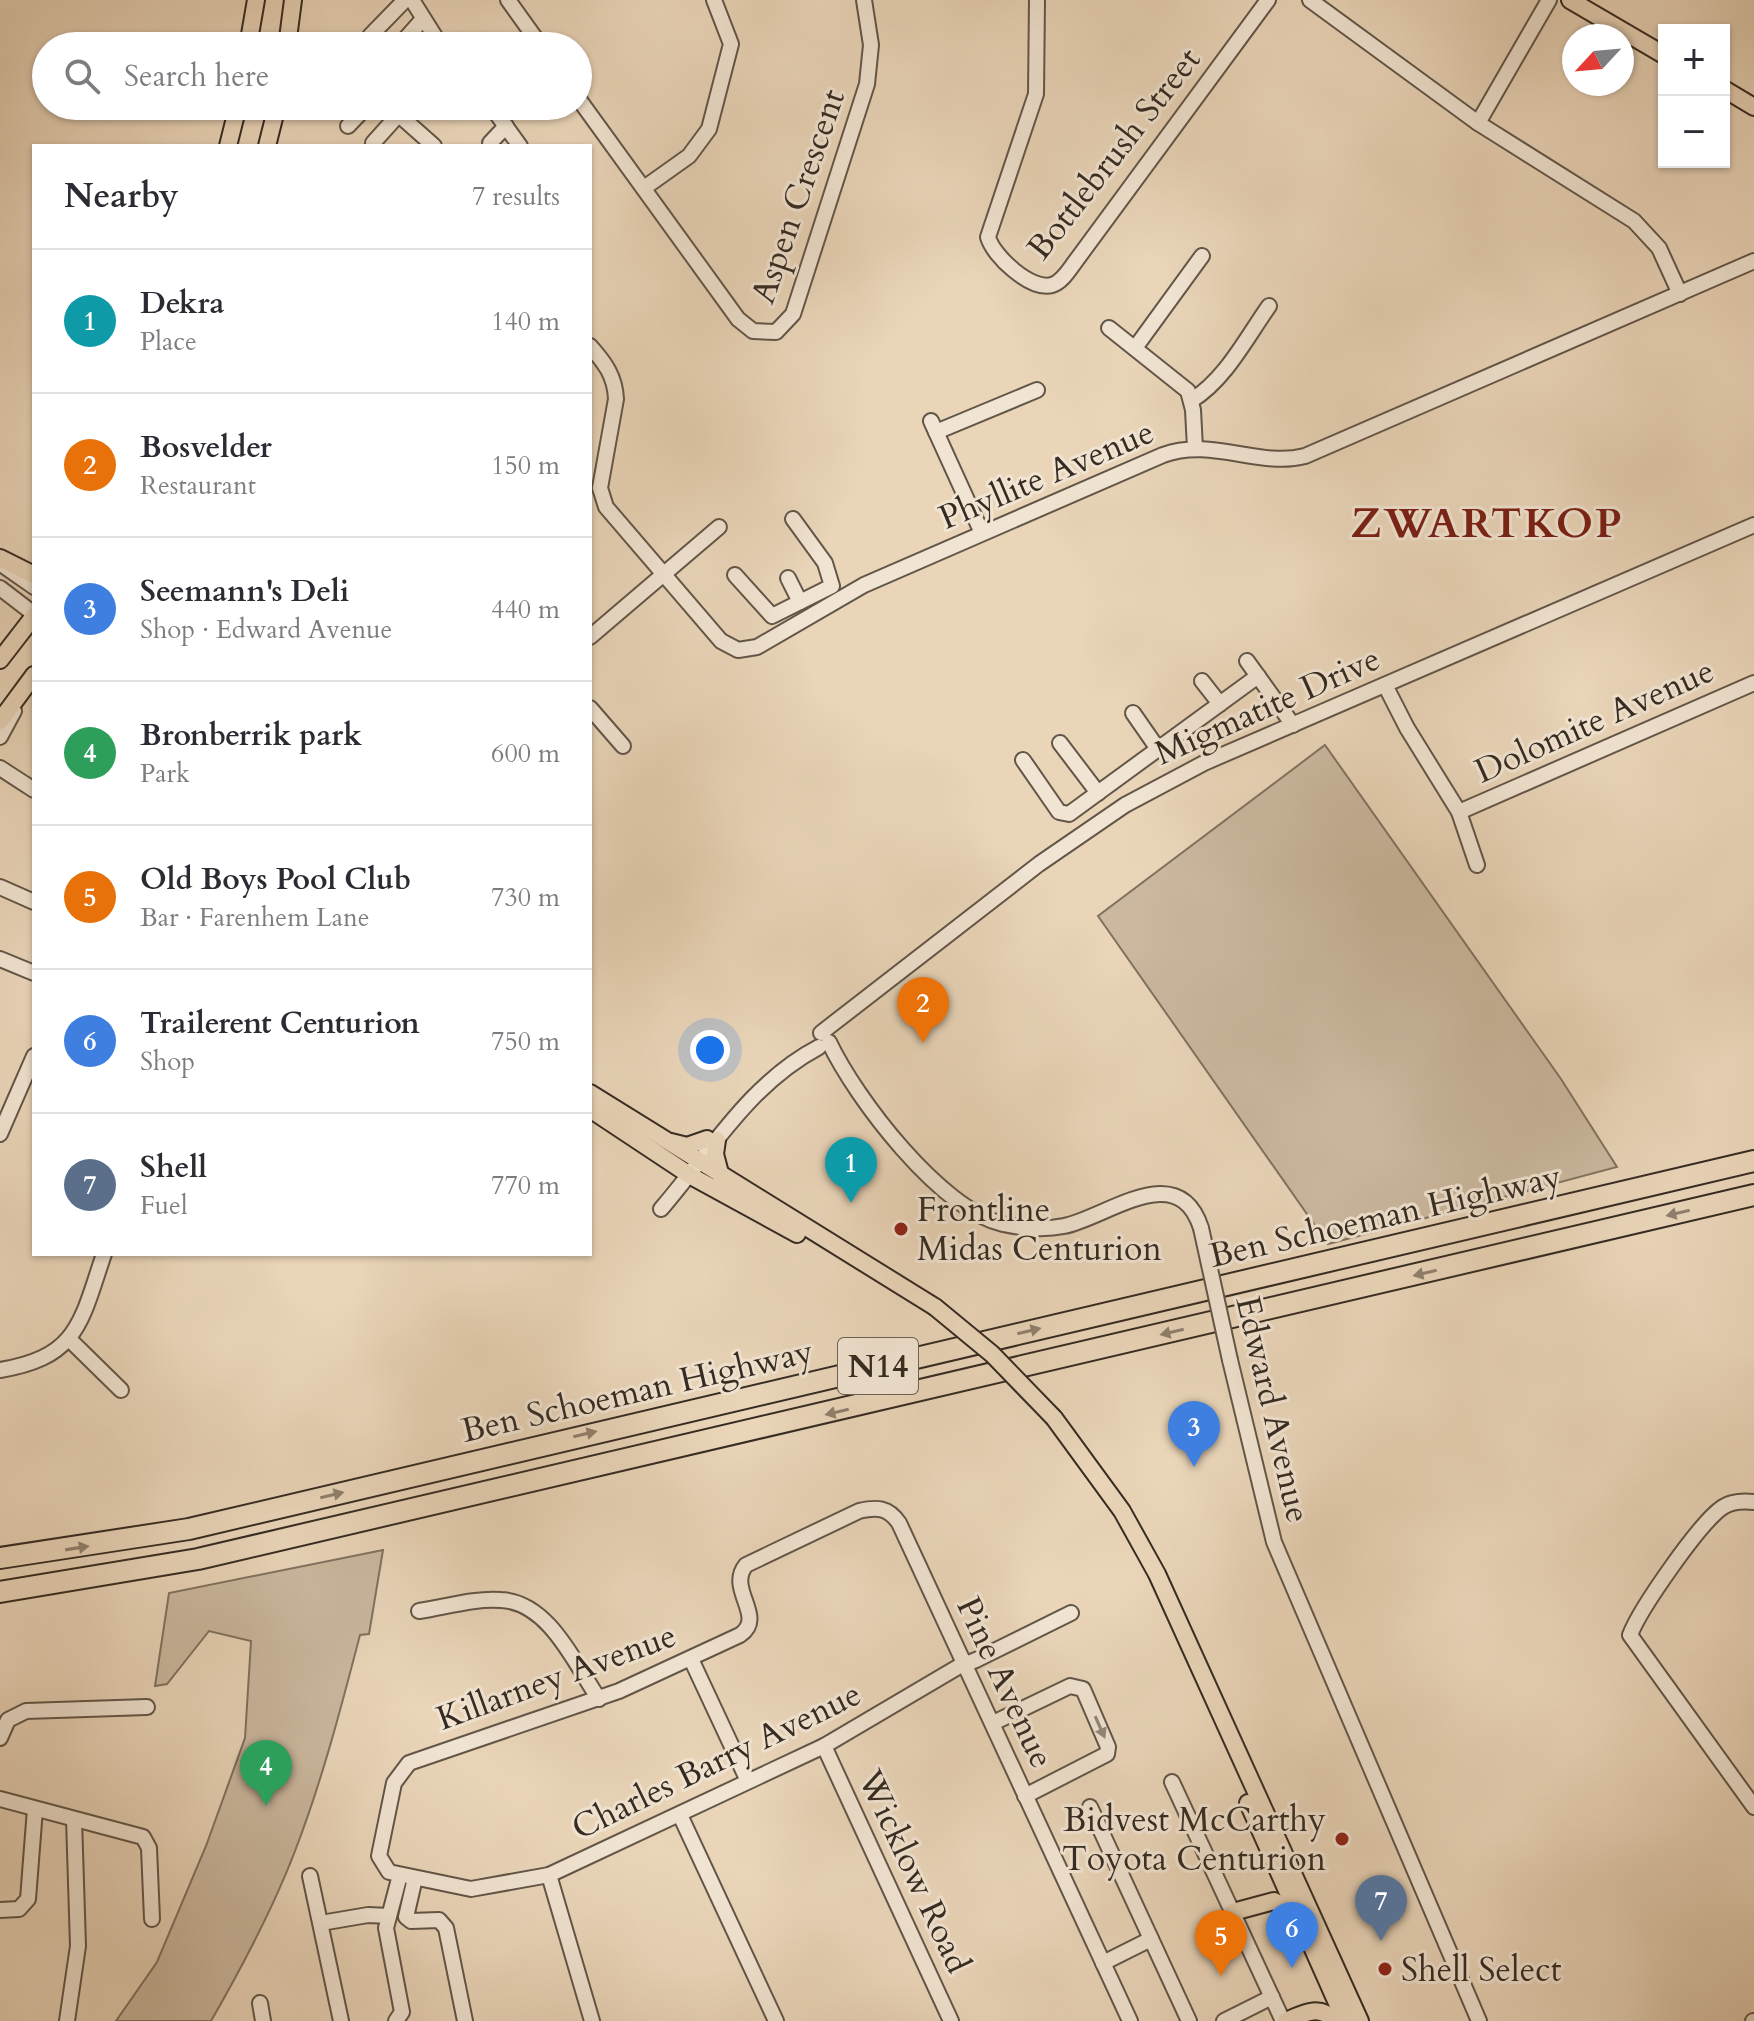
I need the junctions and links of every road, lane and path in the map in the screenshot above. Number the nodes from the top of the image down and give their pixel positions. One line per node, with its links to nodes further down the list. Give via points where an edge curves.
1 (256, 0): 14 (main road)
2 (293, 0): 15 (main road)
3 (405, 0): 16 (street)
4 (412, 0): 13 (street)
5 (508, 0): 19 (street)
6 (714, 0): 39 (street, via 731,44 709,129 689,156)
7 (864, 0): 39 (street, Aspen Crescent, via 871,45 867,84 793,314 783,328 759,333 743,324)
8 (1037, 0): 9 (street, Bottlebrush Street, via 1036,94 990,225 990,245 1037,284 1051,285 1060,281)
9 (1268, 0)
10 (1310, 0): 30 (street)
11 (1549, 0): 30 (street)
12 (1570, 0): 20 (main road)
13 (423, 19): 17 (street); 18 (street)
14 (250, 32)
15 (289, 32)
16 (374, 32)
17 (411, 32)
18 (431, 32)
19 (531, 32)
20 (1658, 51)
21 (1730, 93): 22 (main road)
22 (1754, 107)
23 (592, 117): 39 (street, Aspen Crescent)
24 (234, 120): 35 (main road)
25 (274, 120): 36 (main road)
26 (354, 120): 31 (street)
27 (388, 120): 33 (street)
28 (405, 120): 37 (street)
29 (502, 120): 32 (street)
30 (1478, 123): 42 (street, via 1642,228 1659,248)
31 (348, 126)
32 (506, 126): 34 (street); 38 (street)
33 (373, 143)
34 (490, 143)
35 (228, 144)
36 (268, 144)
37 (432, 144)
38 (519, 144)
39 (644, 188)
40 (1202, 256): 45 (street)
41 (1754, 261): 42 (street, Phyllite Avenue)
42 (1680, 294): 49 (street, Phyllite Avenue, via 1305,456)
43 (1269, 306): 48 (street, via 1205,392)
44 (1109, 328): 45 (street)
45 (1135, 348): 48 (street, via 1177,380)
46 (592, 349): 57 (street, via 612,374 616,399 601,494 610,513)
47 (1037, 390): 53 (street, via 934,426)
48 (1192, 400): 49 (street)
49 (1195, 448): 53 (street, Phyllite Avenue, via 1163,455)
50 (793, 519): 61 (street, via 825,563)
51 (1754, 525): 73 (street, Migmatite Drive)
52 (719, 527): 57 (street)
53 (982, 533): 61 (street, Phyllite Avenue)
54 (0, 561): 55 (main road); 59 (street)
55 (32, 574)
56 (735, 575): 62 (street, via 769,616)
57 (662, 576): 61 (street, Phyllite Avenue, via 721,641 738,650 757,647); 65 (street)
58 (788, 578): 62 (street)
59 (32, 585)
60 (0, 588): 63 (street)
61 (830, 595): 62 (street)
62 (800, 602)
63 (32, 613)
64 (32, 618): 66 (main road)
65 (592, 635)
66 (0, 660)
67 (1247, 661): 68 (street)
68 (1258, 676): 74 (street); 78 (street)
69 (32, 678): 77 (main road)
70 (32, 679): 79 (street)
71 (1202, 681): 74 (street)
72 (1754, 683): 88 (street, Dolomite Avenue)
73 (1385, 685): 78 (street, Migmatite Drive); 88 (street)
74 (1220, 704): 82 (street)
75 (592, 710): 81 (street)
76 (1133, 713): 82 (street)
77 (0, 721)
78 (1293, 725): 94 (street, Migmatite Drive, via 1125,805 1039,864 848,1015)
79 (0, 737)
80 (1060, 743): 87 (street)
81 (623, 746)
82 (1158, 749): 87 (street)
83 (1023, 760): 87 (street, via 1064,815)
84 (0, 768): 85 (street)
85 (7, 776): 86 (street)
86 (32, 789)
87 (1098, 793)
88 (1459, 812): 89 (street)
89 (1477, 865)
90 (0, 887): 91 (street)
91 (32, 901)
92 (0, 959): 93 (street)
93 (32, 972)
94 (823, 1041): 100 (street, Migmatite Drive, via 777,1064 747,1091); 166 (street, Edward Avenue, bridge, via 871,1110 919,1164 979,1216 1014,1225 1057,1227 1154,1194 1180,1199 1194,1211 1268,1525)
95 (32, 1061): 98 (street)
96 (592, 1094): 99 (main road)
97 (592, 1110): 102 (main road)
98 (0, 1134)
99 (662, 1140): 100 (main road, via 687,1146); 102 (main road)
100 (712, 1140): 102 (street, Migmatite Drive); 103 (main road)
101 (1754, 1161): 114 (highway, Ben Schoeman Highway / N14, one-way to 101, via 189,1529)
102 (691, 1167): 103 (main road); 105 (street, Migmatite Drive); 107 (main road)
103 (721, 1177): 107 (main road)
104 (1754, 1195): 115 (highway, Ben Schoeman Highway / N14, one-way to 115, via 213,1556)
105 (661, 1209)
106 (103, 1256): 108 (street, via 83,1316)
107 (933, 1311): 111 (main road, bridge, via 992,1354)
108 (69, 1339): 109 (street, via 39,1362); 110 (street)
109 (0, 1370)
110 (121, 1390)
111 (1052, 1421): 134 (main road, via 1125,1529); 165 (main road, via 1122,1511 1157,1574)
112 (1754, 1502): 130 (street, via 1725,1506 1708,1522 1643,1606 1630,1635)
113 (879, 1508): 118 (street, Killarney Avenue, via 859,1511 750,1562 738,1581 750,1613 748,1628); 119 (street, Pine Avenue, via 899,1523)
114 (0, 1558)
115 (0, 1592)
116 (419, 1611): 120 (street, via 499,1599 528,1606 548,1625)
117 (1071, 1613): 119 (street, Charles Barry Avenue)
118 (691, 1659): 120 (street, Killarney Avenue); 125 (street)
119 (965, 1663): 122 (street, Pine Avenue); 124 (street, Charles Barry Avenue)
120 (599, 1699): 135 (street, Killarney Avenue, via 409,1763 394,1783 379,1856 386,1870)
121 (147, 1707): 123 (street, via 26,1711 8,1720)
122 (993, 1723): 127 (street, Pine Avenue); 127 (street, one-way to 127, via 1070,1686 1083,1689 1107,1754)
123 (0, 1738)
124 (824, 1746): 125 (street, Charles Barry Avenue); 158 (street, Wicklow Road)
125 (748, 1781): 132 (street, Charles Barry Avenue)
126 (1172, 1782): 140 (street)
127 (1025, 1796): 147 (street, Pine Avenue)
128 (0, 1799): 131 (street)
129 (1090, 1807): 146 (street)
130 (1754, 1807)
131 (35, 1809): 133 (street); 141 (street, via 28,1899 19,1909)
132 (680, 1815): 136 (street, Charles Barry Avenue); 157 (street)
133 (74, 1819): 143 (street, via 138,1833 149,1848); 151 (street, via 78,1946)
134 (1278, 1870): 140 (main road, via 1273,1888); 148 (main road)
135 (400, 1875): 138 (street, Charles Barry Avenue); 142 (street)
136 (549, 1875): 138 (street, Charles Barry Avenue, via 471,1889); 156 (street)
137 (310, 1876): 145 (street)
138 (415, 1878): 142 (street)
139 (447, 1908): 144 (street, via 442,1918)
140 (1241, 1909): 148 (main road, via 1274,1901 1287,1908); 149 (street)
141 (0, 1910)
142 (398, 1917): 144 (street); 145 (street, via 368,1915); 154 (street, via 402,2014)
143 (152, 1919)
144 (434, 1919): 155 (street, via 443,1924 450,1941)
145 (321, 1923): 153 (street)
146 (1151, 1939): 147 (street); 160 (street)
147 (1103, 1963): 159 (street, Pine Avenue)
148 (1334, 1995): 164 (main road)
149 (1272, 1997): 161 (street); 162 (street)
150 (260, 2003): 152 (street)
151 (67, 2021)
152 (263, 2021)
153 (341, 2021)
154 (396, 2021)
155 (465, 2021)
156 (592, 2021)
157 (776, 2021)
158 (951, 2021)
159 (1130, 2021)
160 (1189, 2021)
161 (1224, 2021)
162 (1284, 2021): 163 (main road, via 1311,2010)
163 (1335, 2021)
164 (1345, 2021)
165 (1360, 2021)
166 (1479, 2021)

